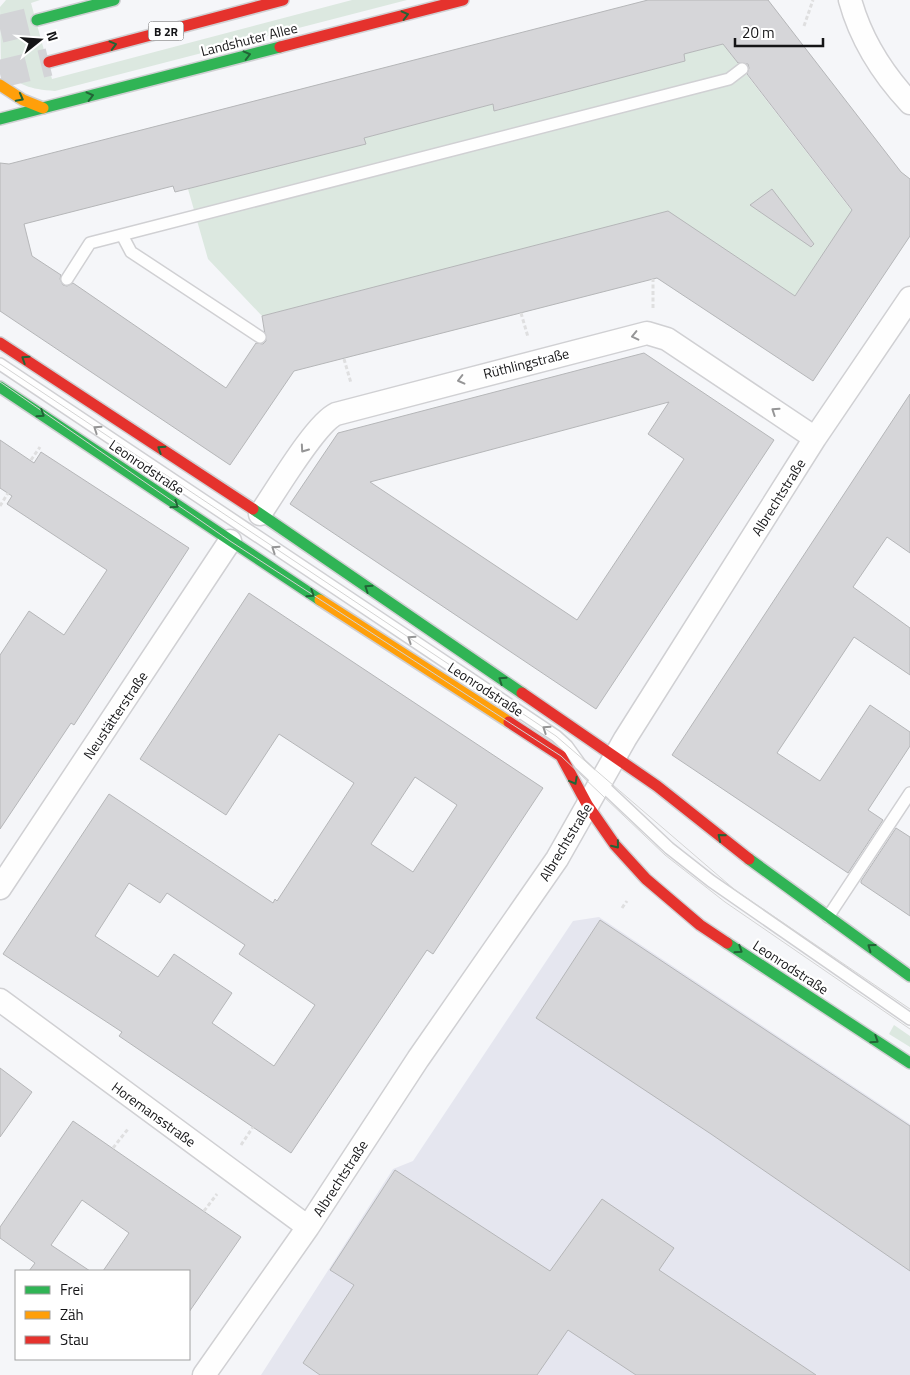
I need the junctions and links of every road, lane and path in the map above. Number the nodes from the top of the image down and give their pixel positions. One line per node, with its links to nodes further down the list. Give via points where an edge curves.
1 (114, 0): 6 (main road)
2 (283, 0): 8 (main road, Landshuter Allee / B 2R, one-way to 2)
3 (463, 0): 12 (main road, Landshuter Allee, one-way to 3)
4 (813, 0): 7 (path)
5 (850, 0): 11 (street, via 876,62)
6 (37, 20)
7 (804, 26)
8 (49, 62)
9 (742, 69): 14 (lane, via 729,79)
10 (0, 85): 12 (main road, one-way to 12)
11 (910, 103)
12 (43, 108): 13 (main road, Landshuter Allee)
13 (0, 119)
14 (122, 235): 15 (lane, via 90,243); 19 (lane, via 131,252)
15 (67, 279)
16 (653, 279): 18 (path)
17 (910, 298): 23 (street, Albrechtstraße)
18 (653, 318)
19 (260, 337)
20 (0, 343): 28 (main road, Leonrodstraße, one-way to 20)
21 (0, 364): 32 (lane, one-way to 21, via 556,736)
22 (0, 387): 29 (main road, Leonrodstraße, one-way to 29)
23 (815, 438): 28 (street, Rüthlingstraße, one-way to 28, via 666,339 647,333 336,414 315,433); 31 (street, Albrechtstraße)
24 (40, 446): 25 (path)
25 (31, 460)
26 (8, 493): 27 (path)
27 (0, 506)
28 (260, 514): 31 (main road, Leonrodstraße, one-way to 28)
29 (230, 542): 30 (main road, Leonrodstraße, one-way to 30); 36 (street, Neustätterstraße)
30 (561, 756): 32 (lane); 35 (main road, Leonrodstraße, one-way to 35)
31 (615, 756): 33 (street, Albrechtstraße); 37 (main road, Leonrodstraße, one-way to 31)
32 (580, 764): 33 (lane)
33 (600, 783): 35 (street, Albrechtstraße); 40 (lane, via 669,848 711,881)
34 (910, 794): 37 (lane)
35 (588, 806): 41 (main road, Leonrodstraße, one-way to 41, via 615,845 646,879 700,925); 48 (street, Albrechtstraße, via 557,858 418,1059)
36 (0, 888)
37 (828, 917): 38 (main road, Leonrodstraße, one-way to 37)
38 (910, 976)
39 (0, 1000): 48 (street, Horemansstraße)
40 (910, 1019)
41 (910, 1063)
42 (253, 1127): 44 (path)
43 (128, 1129): 45 (path)
44 (240, 1146)
45 (113, 1148)
46 (219, 1191): 47 (path)
47 (204, 1212)
48 (308, 1227): 49 (street, Albrechtstraße)
49 (204, 1375)

